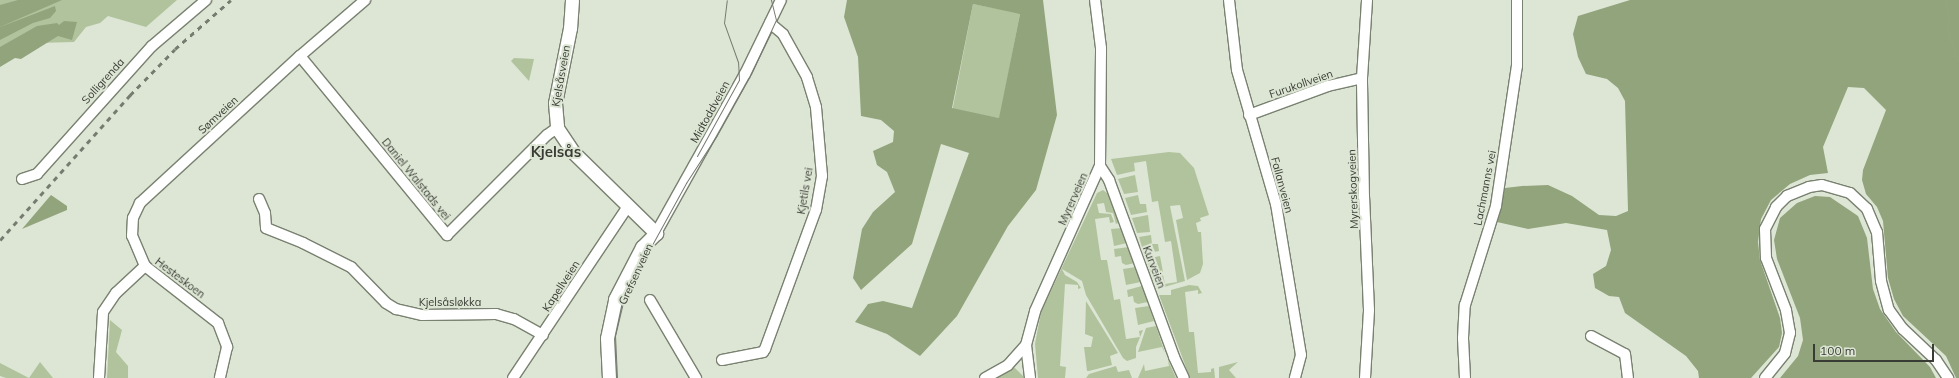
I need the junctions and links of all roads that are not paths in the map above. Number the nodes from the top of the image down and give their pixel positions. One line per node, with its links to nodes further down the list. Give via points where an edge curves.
1 (206, 0): 15 (street, Solligrenda, via 152,46 37,174)
2 (365, 0): 10 (street, Sømveien)
3 (572, 0): 13 (main road, Kjelsåsveien, via 570,28 555,103)
4 (781, 0): 9 (street, Midtoddveien)
5 (1095, 0): 14 (street, Myrerveien, via 1101,48)
6 (1229, 0): 12 (street, Fallanveien, via 1237,70)
7 (1367, 0): 11 (street, Myrerskogveien)
8 (1517, 0): 36 (street, Lachmanns vei, via 1517,66 1496,206 1465,305)
9 (770, 23): 18 (street, Midtoddveien); 24 (street, Kjetils vei, via 783,34 807,77 816,107 822,176 816,210 765,349 763,352)
10 (300, 56): 13 (street, Daniel Walstads vei, via 447,235); 19 (street, Sømveien, via 140,203 133,218 132,236)
11 (1362, 78): 12 (street, Furukollveien, via 1328,86); 35 (street, Myrerskogveien, via 1369,310)
12 (1249, 115): 34 (street, Fallanveien, via 1276,204 1301,355)
13 (557, 128): 17 (main road, Kjelsåsveien, via 574,153)
14 (1100, 166): 23 (street, Myrerveien, via 1035,311); 33 (street, Kurveien, via 1109,180)
15 (22, 179)
16 (258, 199): 21 (street, Kjelsåsløkka, via 265,213 266,228 351,267 386,303 396,309 422,315 496,314 514,319)
17 (628, 206): 18 (main road, Kjelsåsveien); 21 (street, Kapellveien)
18 (656, 233): 28 (main road, Grefsenveien, via 642,247 627,271 612,306 607,338); 29 (main road, Grefsenveien, via 619,311 614,343)
19 (146, 266): 25 (street, Hesteskoen, via 116,294 103,312); 26 (street, Hesteskoen, via 218,323 227,347)
20 (650, 300): 30 (street)
21 (543, 335): 27 (street, Kapellveien)
22 (1591, 336): 37 (street, via 1625,354)
23 (1026, 345): 31 (street, Myrerveien, via 1008,365); 32 (street)
24 (722, 360)
25 (99, 378)
26 (220, 378)
27 (513, 378)
28 (609, 378)
29 (617, 378)
30 (696, 378)
31 (984, 378)
32 (1030, 378)
33 (1184, 378)
34 (1295, 378)
35 (1365, 378)
36 (1465, 378)
37 (1628, 378)
38 (1765, 378): 39 (street, via 1785,353 1790,333 1786,310 1766,258 1765,229 1776,207 1787,196 1822,185 1850,193 1867,209 1877,232 1882,289 1889,310 1903,329 1936,360)
39 (1948, 378)

